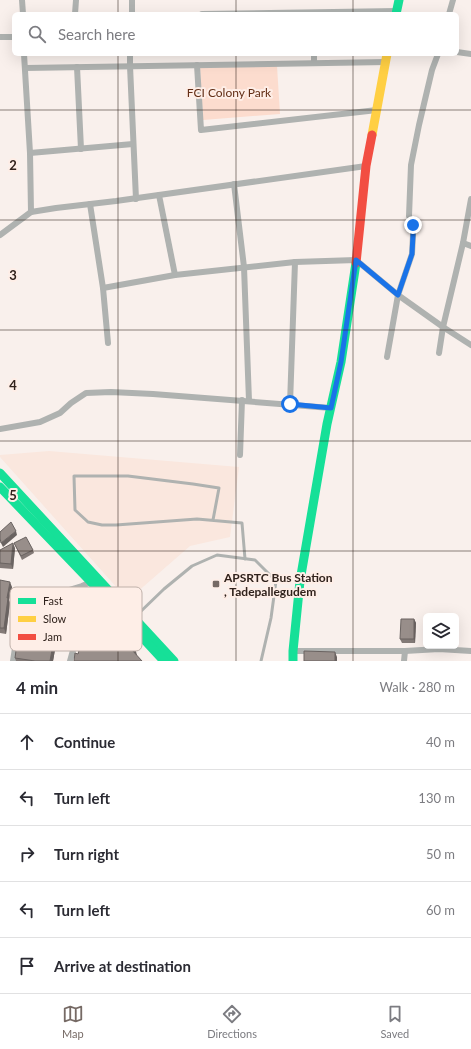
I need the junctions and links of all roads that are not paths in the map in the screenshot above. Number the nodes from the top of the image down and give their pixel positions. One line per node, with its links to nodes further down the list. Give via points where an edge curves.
1 (22, 0): 6 (street)
2 (76, 0): 7 (street)
3 (132, 0): 8 (street)
4 (399, 0): 9 (street)
5 (453, 0): 10 (street)
6 (23, 12)
7 (75, 12)
8 (132, 12)
9 (396, 12)
10 (450, 12)
11 (0, 37): 12 (street)
12 (12, 37)
13 (459, 52): 14 (street)
14 (471, 54)
15 (24, 56): 24 (street)
16 (130, 56): 22 (street)
17 (314, 56): 20 (street)
18 (437, 56): 44 (street, via 411,165 409,216 413,225 412,254)
19 (387, 58): 20 (street); 25 (street)
20 (314, 63): 21 (street)
21 (197, 65): 22 (street); 25 (street, via 201,130)
22 (130, 66): 23 (street); 26 (street)
23 (77, 67): 24 (street); 27 (street)
24 (25, 68): 28 (street)
25 (377, 110): 29 (street)
26 (133, 144): 27 (street); 32 (street)
27 (81, 149): 28 (street)
28 (30, 153): 35 (street)
29 (366, 166): 30 (street); 39 (street)
30 (234, 184): 31 (street); 41 (street)
31 (159, 195): 32 (street); 42 (street)
32 (136, 199): 34 (street)
33 (471, 199): 37 (street)
34 (90, 204): 35 (street); 43 (street)
35 (31, 212): 36 (street)
36 (0, 235)
37 (464, 243): 38 (street); 45 (street)
38 (471, 246)
39 (356, 260): 40 (street); 44 (street); 53 (street, via 341,362)
40 (295, 262): 41 (street); 52 (street)
41 (244, 267): 42 (street); 51 (street)
42 (175, 275): 43 (street)
43 (103, 288): 46 (street)
44 (398, 295): 45 (street); 49 (street)
45 (443, 327): 47 (street); 48 (street)
46 (108, 343)
47 (471, 345)
48 (438, 353)
49 (387, 357)
50 (242, 400): 51 (street); 54 (street, via 111,392 86,393 60,413 40,422); 55 (street)
51 (249, 401): 52 (street)
52 (290, 404): 53 (street)
53 (331, 408): 70 (street, via 300,581)
54 (0, 429)
55 (240, 455)
56 (0, 473): 63 (street)
57 (0, 487): 60 (street)
58 (213, 520): 58 (lane, via 116,525 88,522 75,510 74,476 128,476 219,488); 59 (lane, via 242,523)
59 (245, 559): 64 (lane, via 217,555 192,566); 76 (lane, via 255,560 276,581)
60 (91, 582): 61 (street); 62 (street)
61 (77, 587)
62 (96, 587)
63 (102, 587)
64 (142, 610)
65 (142, 630): 75 (street)
66 (142, 634): 74 (street)
67 (471, 650): 71 (street)
68 (15, 651): 72 (street)
69 (73, 651): 73 (street)
70 (293, 651): 71 (street); 77 (street)
71 (405, 651): 78 (street)
72 (13, 661)
73 (70, 661)
74 (164, 661)
75 (174, 661)
76 (261, 661)
77 (293, 661)
78 (404, 661)

